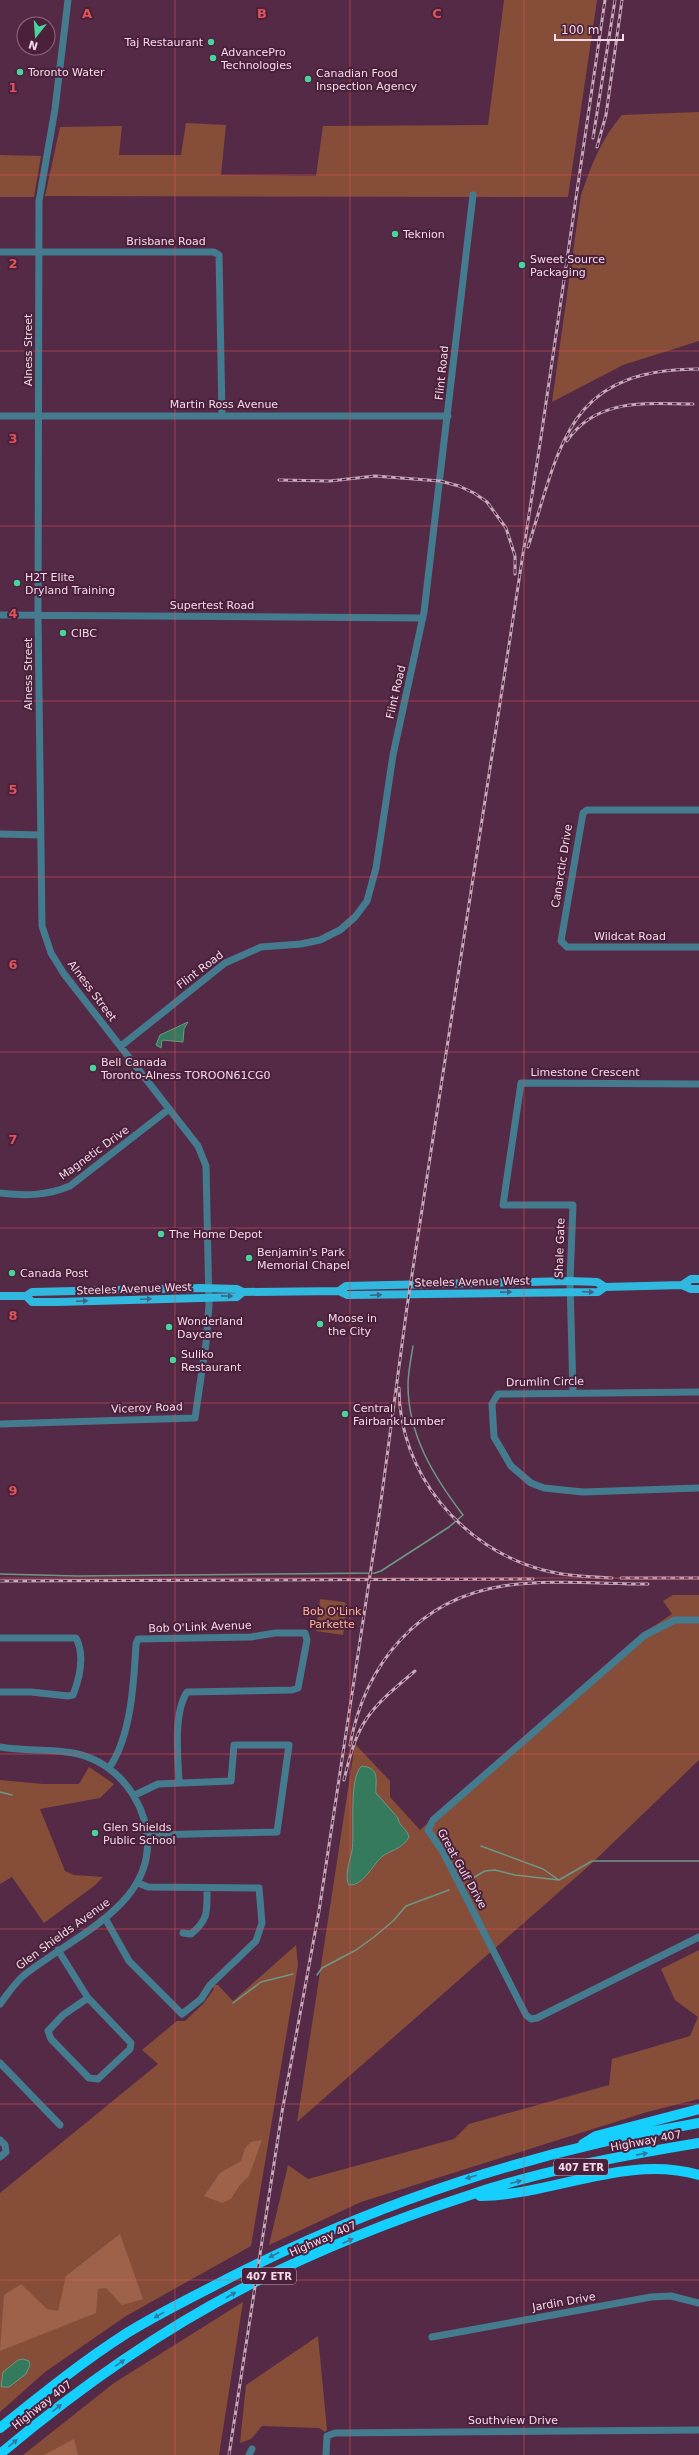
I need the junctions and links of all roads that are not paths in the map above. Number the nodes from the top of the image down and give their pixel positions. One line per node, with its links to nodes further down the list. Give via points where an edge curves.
1 (68, 0): 4 (street, Alness Street, via 55,109 39,201)
2 (473, 195): 8 (street, Flint Road)
3 (0, 252): 4 (street, Brisbane Road)
4 (38, 252): 5 (street, Brisbane Road, via 214,252 219,255); 7 (street, Alness Street)
5 (222, 415): 7 (street, Martin Ross Avenue); 8 (street, Martin Ross Avenue)
6 (0, 416): 7 (street, Martin Ross Avenue)
7 (39, 416): 10 (street, Alness Street)
8 (448, 416): 11 (street, Flint Road)
9 (0, 615): 10 (street, Supertest Road)
10 (38, 615): 11 (street, Supertest Road); 14 (street, Alness Street)
11 (424, 618): 17 (street, Flint Road, via 393,755 376,868 367,901 355,917 340,930 320,940 262,947 225,963)
12 (699, 810): 15 (street, Canarctic Drive, via 587,810 583,813)
13 (0, 834): 14 (street)
14 (40, 835): 17 (street, Alness Street, via 42,926 51,953 78,994)
15 (562, 945): 16 (street, Wildcat Road)
16 (699, 947)
17 (121, 1046): 19 (street, Alness Street)
18 (699, 1084): 21 (street, Limestone Crescent, via 521,1083 503,1205)
19 (168, 1108): 20 (street, Magnetic Drive, via 70,1186 53,1193 24,1196); 30 (street, Alness Street, via 198,1146 206,1166)
20 (0, 1193)
21 (573, 1205): 23 (street, Shale Gate)
22 (699, 1279): 24 (main road, Steeles Avenue West, via 691,1279)
23 (570, 1281): 25 (main road, Steeles Avenue West, via 597,1282); 26 (main road, Steeles Avenue West, via 346,1286); 28 (street, Shale Gate)
24 (682, 1285): 25 (main road, Steeles Avenue West); 27 (main road, Steeles Avenue West, via 691,1290)
25 (605, 1287): 28 (main road, Steeles Avenue West, one-way to 25, via 598,1292)
26 (339, 1290): 28 (main road, Steeles Avenue West, one-way to 28, via 347,1296); 30 (main road, Steeles Avenue West, via 243,1292 236,1289)
27 (699, 1290)
28 (570, 1291): 35 (street, Shale Gate)
29 (58, 1292): 30 (main road, Steeles Avenue West); 32 (main road, Steeles Avenue West, via 32,1292); 33 (main road)
30 (209, 1292): 33 (main road, Steeles Avenue West, one-way to 30); 36 (street, Viceroy Road, via 206,1344 195,1418)
31 (0, 1296): 32 (main road, Steeles Avenue West)
32 (26, 1296): 33 (main road, Steeles Avenue West, via 32,1302)
33 (58, 1302)
34 (699, 1392): 35 (street, Drumlin Circle)
35 (573, 1393): 37 (street, Drumlin Circle, via 498,1394 492,1404 494,1437 503,1454 521,1476 544,1488 583,1492)
36 (0, 1424)
37 (699, 1488)
38 (699, 1620): 50 (street, Great Gulf Drive, via 675,1620 645,1634 433,1820 428,1830 443,1852 526,2015 531,2019)
39 (0, 1638): 40 (street, via 76,1638 81,1647 80,1672 73,1695)
40 (0, 1692)
41 (0, 1747): 42 (street, Glen Shields Avenue, via 67,1752 87,1757)
42 (109, 1768): 43 (street, Bob O'Link Avenue, via 123,1740 138,1639 305,1634 307,1640 298,1688 187,1692 183,1698 179,1721); 44 (street, Glen Shields Avenue)
43 (179, 1782): 44 (street, via 158,1784); 45 (street, via 231,1781 234,1745 289,1745 277,1832)
44 (135, 1795): 45 (street, Glen Shields Avenue)
45 (148, 1835): 46 (street, Glen Shields Avenue, via 147,1860)
46 (138, 1883): 47 (street, via 148,1887); 48 (street, Glen Shields Avenue, via 124,1902)
47 (207, 1889): 48 (street, via 259,1888 262,1923 256,1941 212,1983 201,1999 182,2014 129,1960); 49 (street, via 206,1916 201,1926 191,1934)
48 (105, 1918): 51 (street, Glen Shields Avenue)
49 (183, 1933)
50 (699, 1937)
51 (58, 1950): 52 (street); 53 (street, Glen Shields Avenue, via 22,1977)
52 (88, 1998): 52 (street, via 131,2043 130,2049 98,2079 89,2078 51,2039 48,2031 63,2015)
53 (0, 2004)
54 (0, 2063): 57 (street)
55 (699, 2109): 60 (highway, via 596,2136)
56 (699, 2123): 60 (highway, Highway 407 / 407 ETR)
57 (60, 2125)
58 (0, 2140): 61 (street, via 5,2145 6,2152)
59 (699, 2143): 63 (highway, Highway 407 / 407 ETR, one-way to 59, via 536,2177)
60 (576, 2148): 66 (highway, Highway 407 / 407 ETR, one-way to 66, via 448,2184 339,2225 281,2252 128,2333)
61 (0, 2156)
62 (699, 2175): 63 (highway, via 662,2168 634,2170 599,2175 509,2196)
63 (464, 2196): 68 (highway, Highway 407 / 407 ETR, one-way to 63, via 71,2397 162,2334 248,2286 357,2237)
64 (699, 2303): 65 (street, Jardin Drive, via 671,2296 651,2297)
65 (432, 2337)
66 (0, 2428)
67 (699, 2430): 69 (street, Southview Drive, via 335,2433 328,2436)
68 (0, 2454)
69 (326, 2455)

